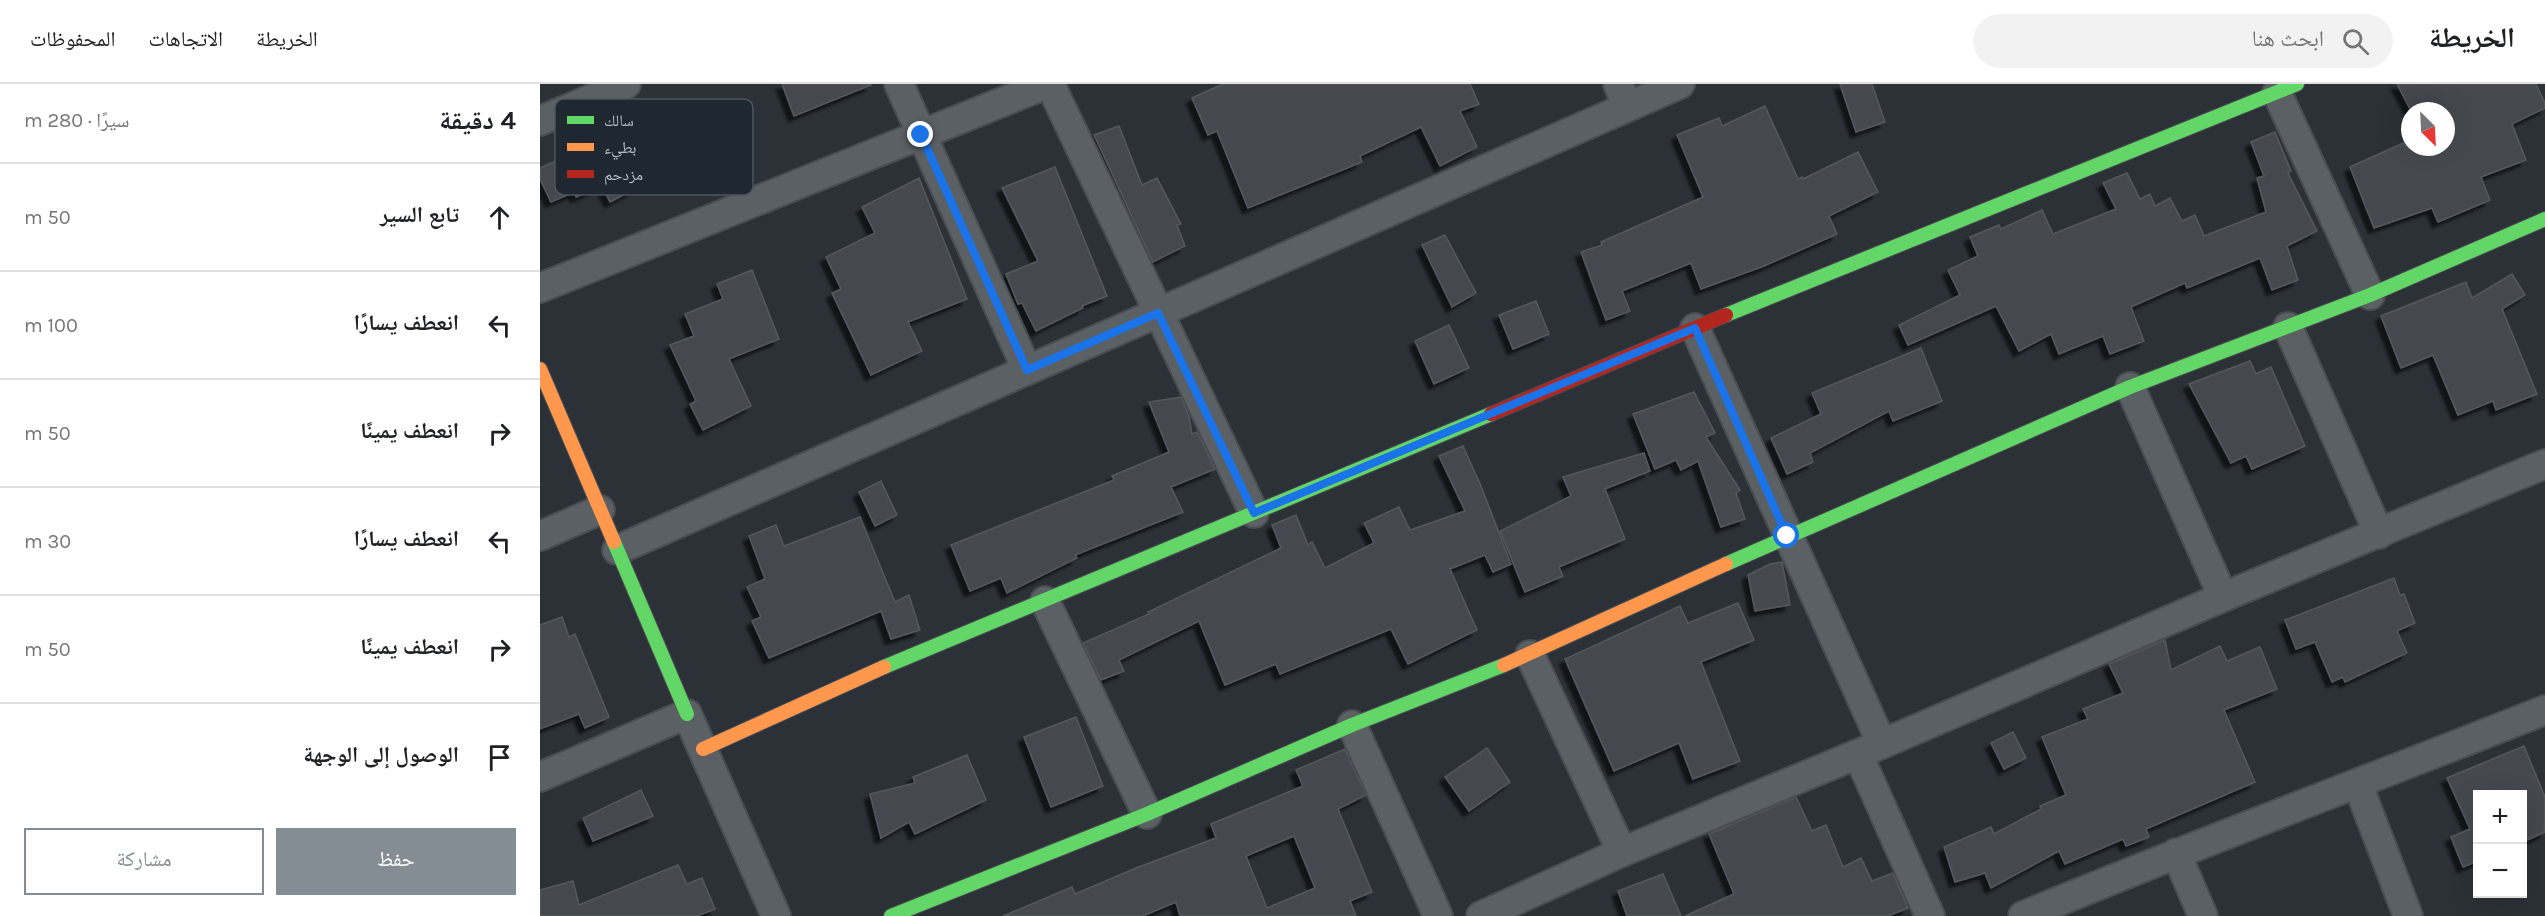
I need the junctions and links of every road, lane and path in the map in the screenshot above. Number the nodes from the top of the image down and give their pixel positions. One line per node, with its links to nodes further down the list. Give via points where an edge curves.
1 (626, 84): 7 (street)
2 (899, 84): 10 (street)
3 (1048, 84): 10 (street); 14 (street)
4 (1680, 84): 6 (street)
5 (2287, 89): 13 (street); 16 (street)
6 (1623, 95): 14 (street)
7 (591, 99)
8 (555, 115): 9 (street)
9 (540, 121)
10 (921, 135): 12 (street); 18 (street)
11 (2545, 219): 13 (street)
12 (540, 288)
13 (2370, 295): 15 (street)
14 (1158, 313): 18 (street); 22 (street)
15 (2288, 327): 19 (street); 23 (street)
16 (1695, 328): 22 (street); 25 (street)
17 (540, 369): 21 (street)
18 (1027, 370): 26 (street)
19 (2130, 387): 25 (street); 27 (street)
20 (2545, 465): 23 (street)
21 (600, 510): 24 (street); 26 (street)
22 (1254, 513): 28 (street)
23 (2379, 534): 27 (street)
24 (540, 536)
25 (1787, 536): 29 (street); 34 (street)
26 (617, 550): 31 (street)
27 (2223, 597): 34 (street)
28 (1045, 601): 33 (street, via 828,691); 37 (street)
29 (1530, 655): 32 (street); 38 (street)
30 (2545, 710): 36 (street)
31 (687, 714): 33 (street); 35 (street)
32 (1352, 725): 37 (street); 42 (street)
33 (703, 749): 40 (street)
34 (1870, 749): 38 (street); 44 (street)
35 (540, 777)
36 (2358, 785): 39 (street); 47 (street)
37 (1146, 814): 41 (street)
38 (1622, 852): 43 (street)
39 (2176, 853): 45 (street); 46 (street)
40 (776, 916)
41 (891, 916)
42 (1438, 916)
43 (1481, 916)
44 (1930, 916)
45 (2023, 916)
46 (2203, 916)
47 (2408, 916)

